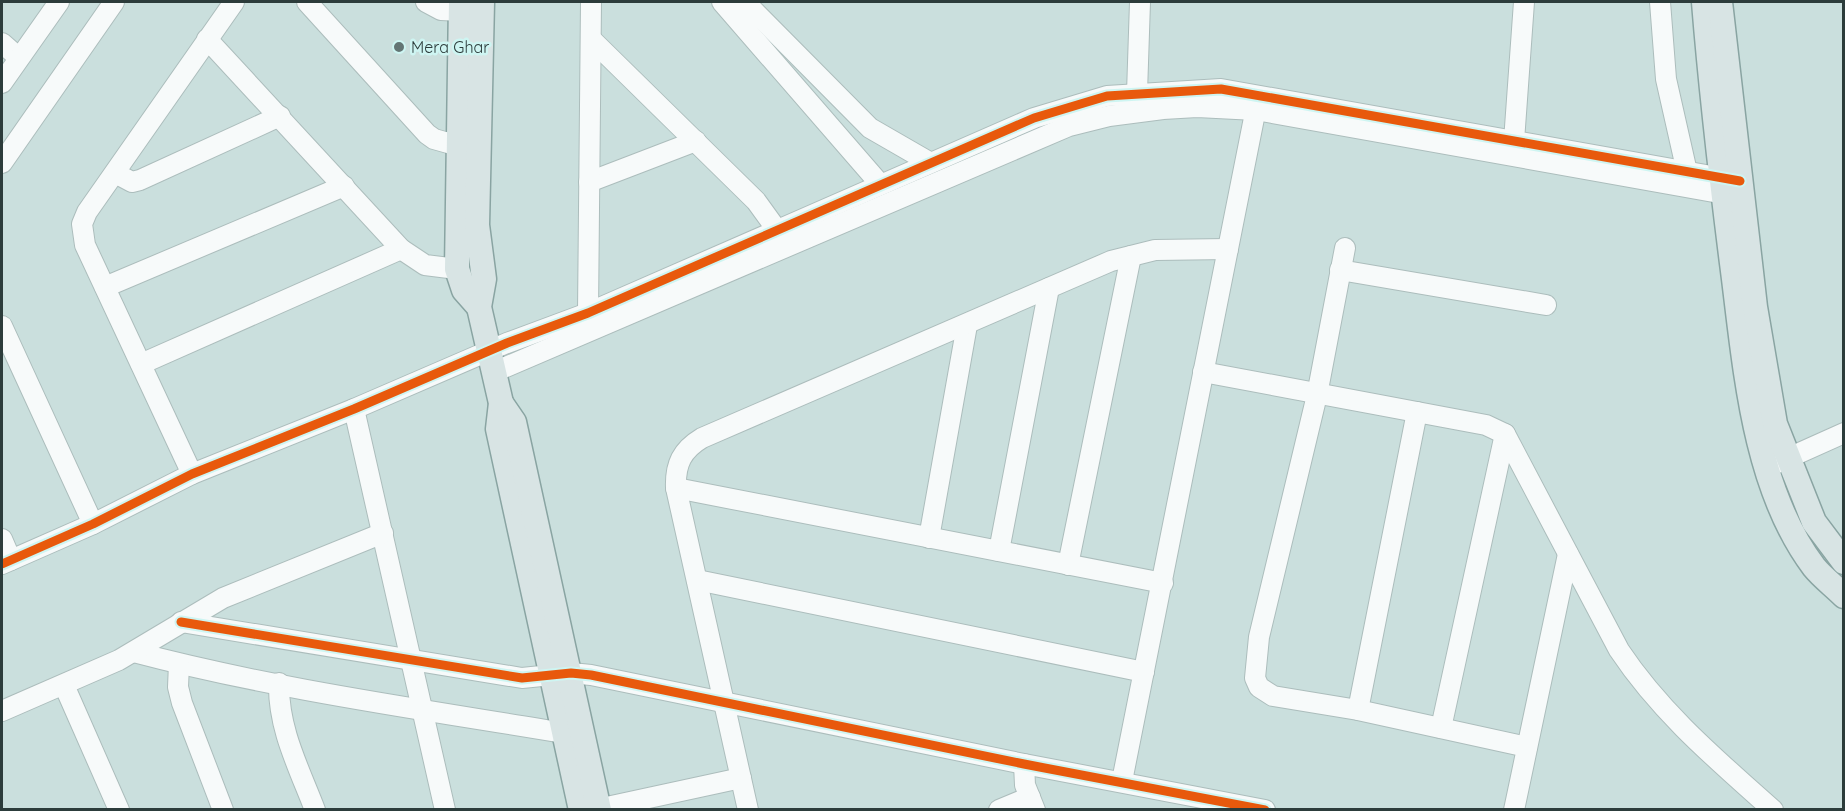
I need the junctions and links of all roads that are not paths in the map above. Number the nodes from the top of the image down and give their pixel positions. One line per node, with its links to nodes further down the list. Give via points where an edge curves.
1 (59, 2): 18 (street)
2 (114, 2): 27 (street)
3 (234, 2): 15 (street)
4 (307, 2): 25 (street, via 427,134)
5 (426, 2): 14 (street, via 435,8)
6 (591, 2): 16 (street)
7 (722, 2): 32 (street)
8 (745, 2): 26 (street, via 870,128)
9 (1140, 2): 20 (street)
10 (1524, 2): 24 (street)
11 (1660, 2): 28 (street, via 1666,79)
12 (1704, 2): 34 (main road)
13 (1720, 2): 34 (main road)
14 (468, 5): 25 (main road); 46 (main road, via 477,225 484,279)
15 (207, 39): 22 (street); 29 (street)
16 (591, 39): 23 (street); 31 (street)
17 (2, 43): 18 (street)
18 (19, 58): 19 (street)
19 (2, 83)
20 (1137, 93): 21 (street, via 1221,89); 26 (street, via 1064,107)
21 (1257, 102): 24 (street); 34 (street); 35 (street, via 1109,116 1033,140); 39 (street)
22 (280, 116): 29 (street, via 140,180 132,182); 33 (street)
23 (696, 141): 31 (street); 36 (street, via 756,201)
24 (1514, 141): 28 (street)
25 (459, 147): 41 (main road)
26 (929, 162): 30 (street)
27 (2, 163)
28 (1687, 172): 34 (street)
29 (115, 173): 43 (street, via 82,224 85,245)
30 (901, 174): 32 (street); 35 (street)
31 (590, 182): 47 (street)
32 (880, 184): 36 (street)
33 (345, 186): 38 (street); 43 (street)
34 (1732, 188): 58 (main road, via 1747,387)
35 (911, 195): 50 (street)
36 (777, 230): 47 (street)
37 (1345, 248): 42 (street)
38 (402, 249): 41 (street, via 425,265); 51 (street)
39 (1228, 249): 40 (street, via 1155,250); 52 (street)
40 (1131, 256): 44 (street); 69 (street)
41 (457, 269): 46 (main road, via 464,290)
42 (1340, 270): 45 (street); 53 (street)
43 (105, 287): 51 (street)
44 (1049, 288): 48 (street); 65 (street)
45 (1546, 305)
46 (479, 307): 50 (main road)
47 (588, 313): 50 (street)
48 (967, 325): 60 (street, via 702,438 687,447 679,461); 63 (street)
49 (4, 336): 61 (street)
50 (491, 362): 54 (street); 78 (main road, via 501,403 514,422)
51 (141, 364): 59 (street)
52 (1203, 372): 53 (street); 71 (street)
53 (1317, 395): 55 (street); 83 (street, via 1259,637 1255,678 1259,687 1273,696)
54 (354, 409): 59 (street); 62 (street)
55 (1417, 412): 57 (street, via 1486,425); 83 (street)
56 (1844, 433): 58 (street)
57 (1505, 434): 66 (street); 85 (street)
58 (1777, 462): 68 (main road); 72 (main road, via 1785,516 1814,567)
59 (192, 474): 61 (street)
60 (676, 488): 63 (street); 70 (street)
61 (93, 524): 67 (street)
62 (383, 533): 73 (street, via 223,598); 75 (street)
63 (929, 538): 65 (street)
64 (2, 539): 67 (street)
65 (999, 551): 69 (street)
66 (1568, 554): 87 (street); 101 (street, via 1619,650 1650,693 1695,740)
67 (6, 562)
68 (1844, 562)
69 (1068, 565): 71 (street)
70 (697, 580): 77 (street); 81 (street)
71 (1163, 584): 77 (street)
72 (1844, 596)
73 (181, 622): 74 (street); 75 (street)
74 (134, 652): 76 (street); 80 (street)
75 (412, 660): 78 (street, via 522,678); 82 (street)
76 (178, 664): 79 (street); 94 (street, via 182,703)
77 (1144, 672): 90 (street)
78 (562, 675): 81 (street, via 606,678); 86 (main road)
79 (279, 683): 82 (street); 95 (street, via 284,732)
80 (64, 685): 84 (street); 93 (street)
81 (725, 703): 88 (street); 89 (street)
82 (423, 710): 86 (street); 96 (street)
83 (1358, 710): 85 (street)
84 (2, 711)
85 (1441, 728): 87 (street)
86 (574, 733): 92 (main road)
87 (1527, 747): 100 (street)
88 (1024, 764): 90 (street); 91 (street, via 1023,776)
89 (741, 778): 92 (street); 97 (street)
90 (1122, 781): 99 (street)
91 (1032, 803): 98 (street)
92 (593, 809)
93 (119, 810)
94 (223, 810)
95 (315, 810)
96 (444, 810)
97 (748, 810)
98 (999, 810)
99 (1265, 810)
100 (1514, 810)
101 (1773, 810)

